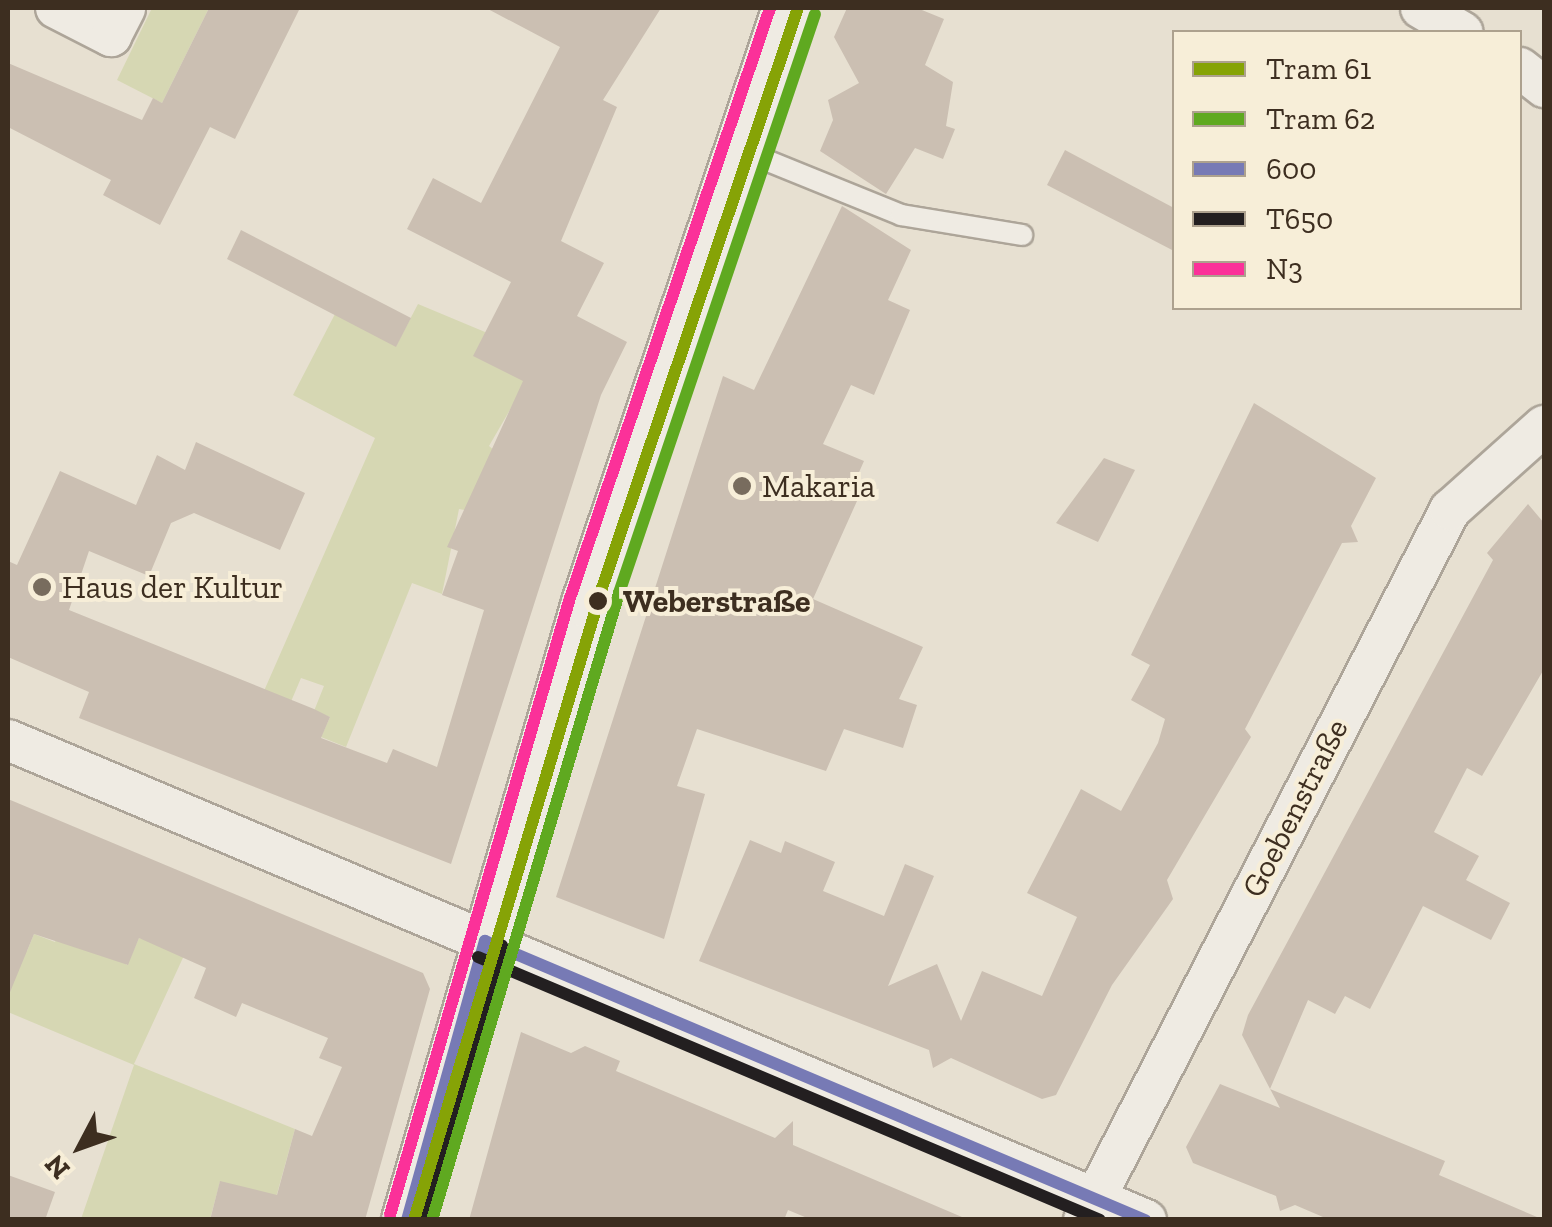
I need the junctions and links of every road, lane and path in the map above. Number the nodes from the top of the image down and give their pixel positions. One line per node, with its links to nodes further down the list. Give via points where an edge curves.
1 (56, 8): 2 (street, via 111,36)
2 (125, 8)
3 (788, 8): 8 (street)
4 (1422, 8): 5 (street)
5 (1459, 30)
6 (1522, 70): 7 (street)
7 (1544, 86)
8 (739, 149): 9 (lane, via 901,214); 12 (street)
9 (1022, 235)
10 (1544, 426): 13 (street, Goebenstraße, via 1450,510)
11 (8, 740): 12 (street)
12 (485, 942): 13 (street); 14 (street)
13 (1088, 1208): 15 (street)
14 (406, 1220)
15 (1146, 1220)

